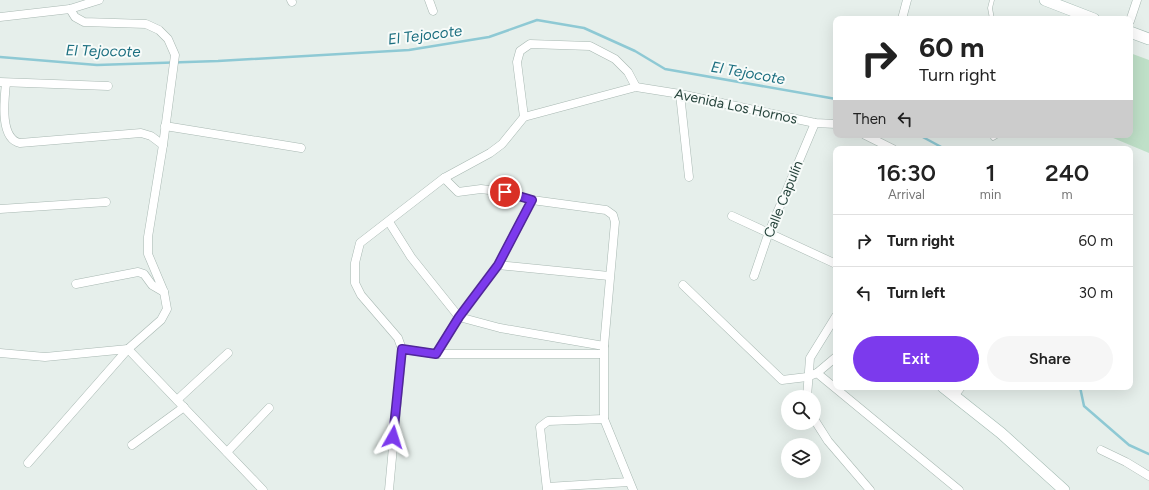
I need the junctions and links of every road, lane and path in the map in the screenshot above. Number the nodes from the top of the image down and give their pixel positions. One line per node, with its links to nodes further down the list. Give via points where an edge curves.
1 (99, 0): 7 (street)
2 (429, 0): 8 (street)
3 (907, 0): 9 (street)
4 (992, 0): 10 (lane)
5 (1045, 0): 11 (street)
6 (1137, 0): 12 (street)
7 (70, 9): 13 (street); 23 (street, via 75,18 84,22 146,24 159,30 168,39 174,56)
8 (433, 11)
9 (903, 16)
10 (991, 16)
11 (1086, 16)
12 (1132, 16)
13 (0, 17)
14 (1133, 33): 15 (street)
15 (1149, 39)
16 (3, 82): 17 (street); 25 (street, via 2,126 7,138 12,142 141,133 151,136)
17 (108, 86)
18 (636, 88): 19 (street, Avenida Los Hornos); 20 (street); 20 (street, via 628,72 615,59 590,46 530,44 520,51 516,62)
19 (680, 94): 21 (street, Avenida Los Hornos); 28 (street)
20 (524, 117): 29 (street, via 502,144)
21 (815, 123): 22 (street, Avenida Los Hornos); 35 (street, Calle Capulín)
22 (833, 124)
23 (165, 126): 25 (street); 27 (street)
24 (871, 138): 26 (street)
25 (163, 145): 42 (street, via 148,237 148,254)
26 (887, 146)
27 (301, 148)
28 (689, 177)
29 (444, 178): 30 (street, via 458,192 481,189 505,192); 34 (street)
30 (532, 200): 37 (street); 38 (street, via 610,212 615,222)
31 (106, 202): 32 (street)
32 (0, 209)
33 (732, 216): 35 (street)
34 (389, 222): 43 (street, via 411,257); 46 (street, via 360,243 355,263 355,283 361,295 398,338)
35 (769, 232): 36 (street); 39 (street, Calle Capulín)
36 (833, 263)
37 (498, 265): 38 (street); 43 (street)
38 (609, 276): 47 (street)
39 (754, 276)
40 (76, 284): 42 (street, via 138,272 144,274 152,285)
41 (683, 285): 53 (street, via 782,380)
42 (164, 292): 45 (street, via 167,309 161,320)
43 (459, 317): 47 (street); 50 (street)
44 (833, 321): 53 (street, via 810,358)
45 (128, 349): 49 (street, via 45,357); 60 (street); 68 (street)
46 (402, 349): 50 (street); 73 (street)
47 (604, 350): 50 (street); 63 (street)
48 (228, 353): 60 (street)
49 (0, 354)
50 (436, 354)
51 (833, 360): 52 (street)
52 (817, 373): 53 (street); 54 (street)
53 (807, 377): 55 (street)
54 (833, 386)
55 (807, 390)
56 (838, 390): 75 (street)
57 (947, 390): 59 (street)
58 (959, 390): 59 (street)
59 (954, 396): 76 (street, via 1001,432)
60 (177, 400): 61 (street)
61 (184, 407): 65 (street); 67 (street)
62 (270, 408): 67 (street)
63 (604, 419): 70 (street); 71 (street, via 548,421 540,426)
64 (821, 430): 74 (street)
65 (132, 445)
66 (1101, 450): 69 (street)
67 (227, 452): 72 (street)
68 (28, 463)
69 (1149, 476)
70 (631, 486): 71 (street)
71 (547, 489)
72 (263, 490)
73 (389, 490)
74 (870, 490)
75 (959, 490)
76 (1064, 490)

